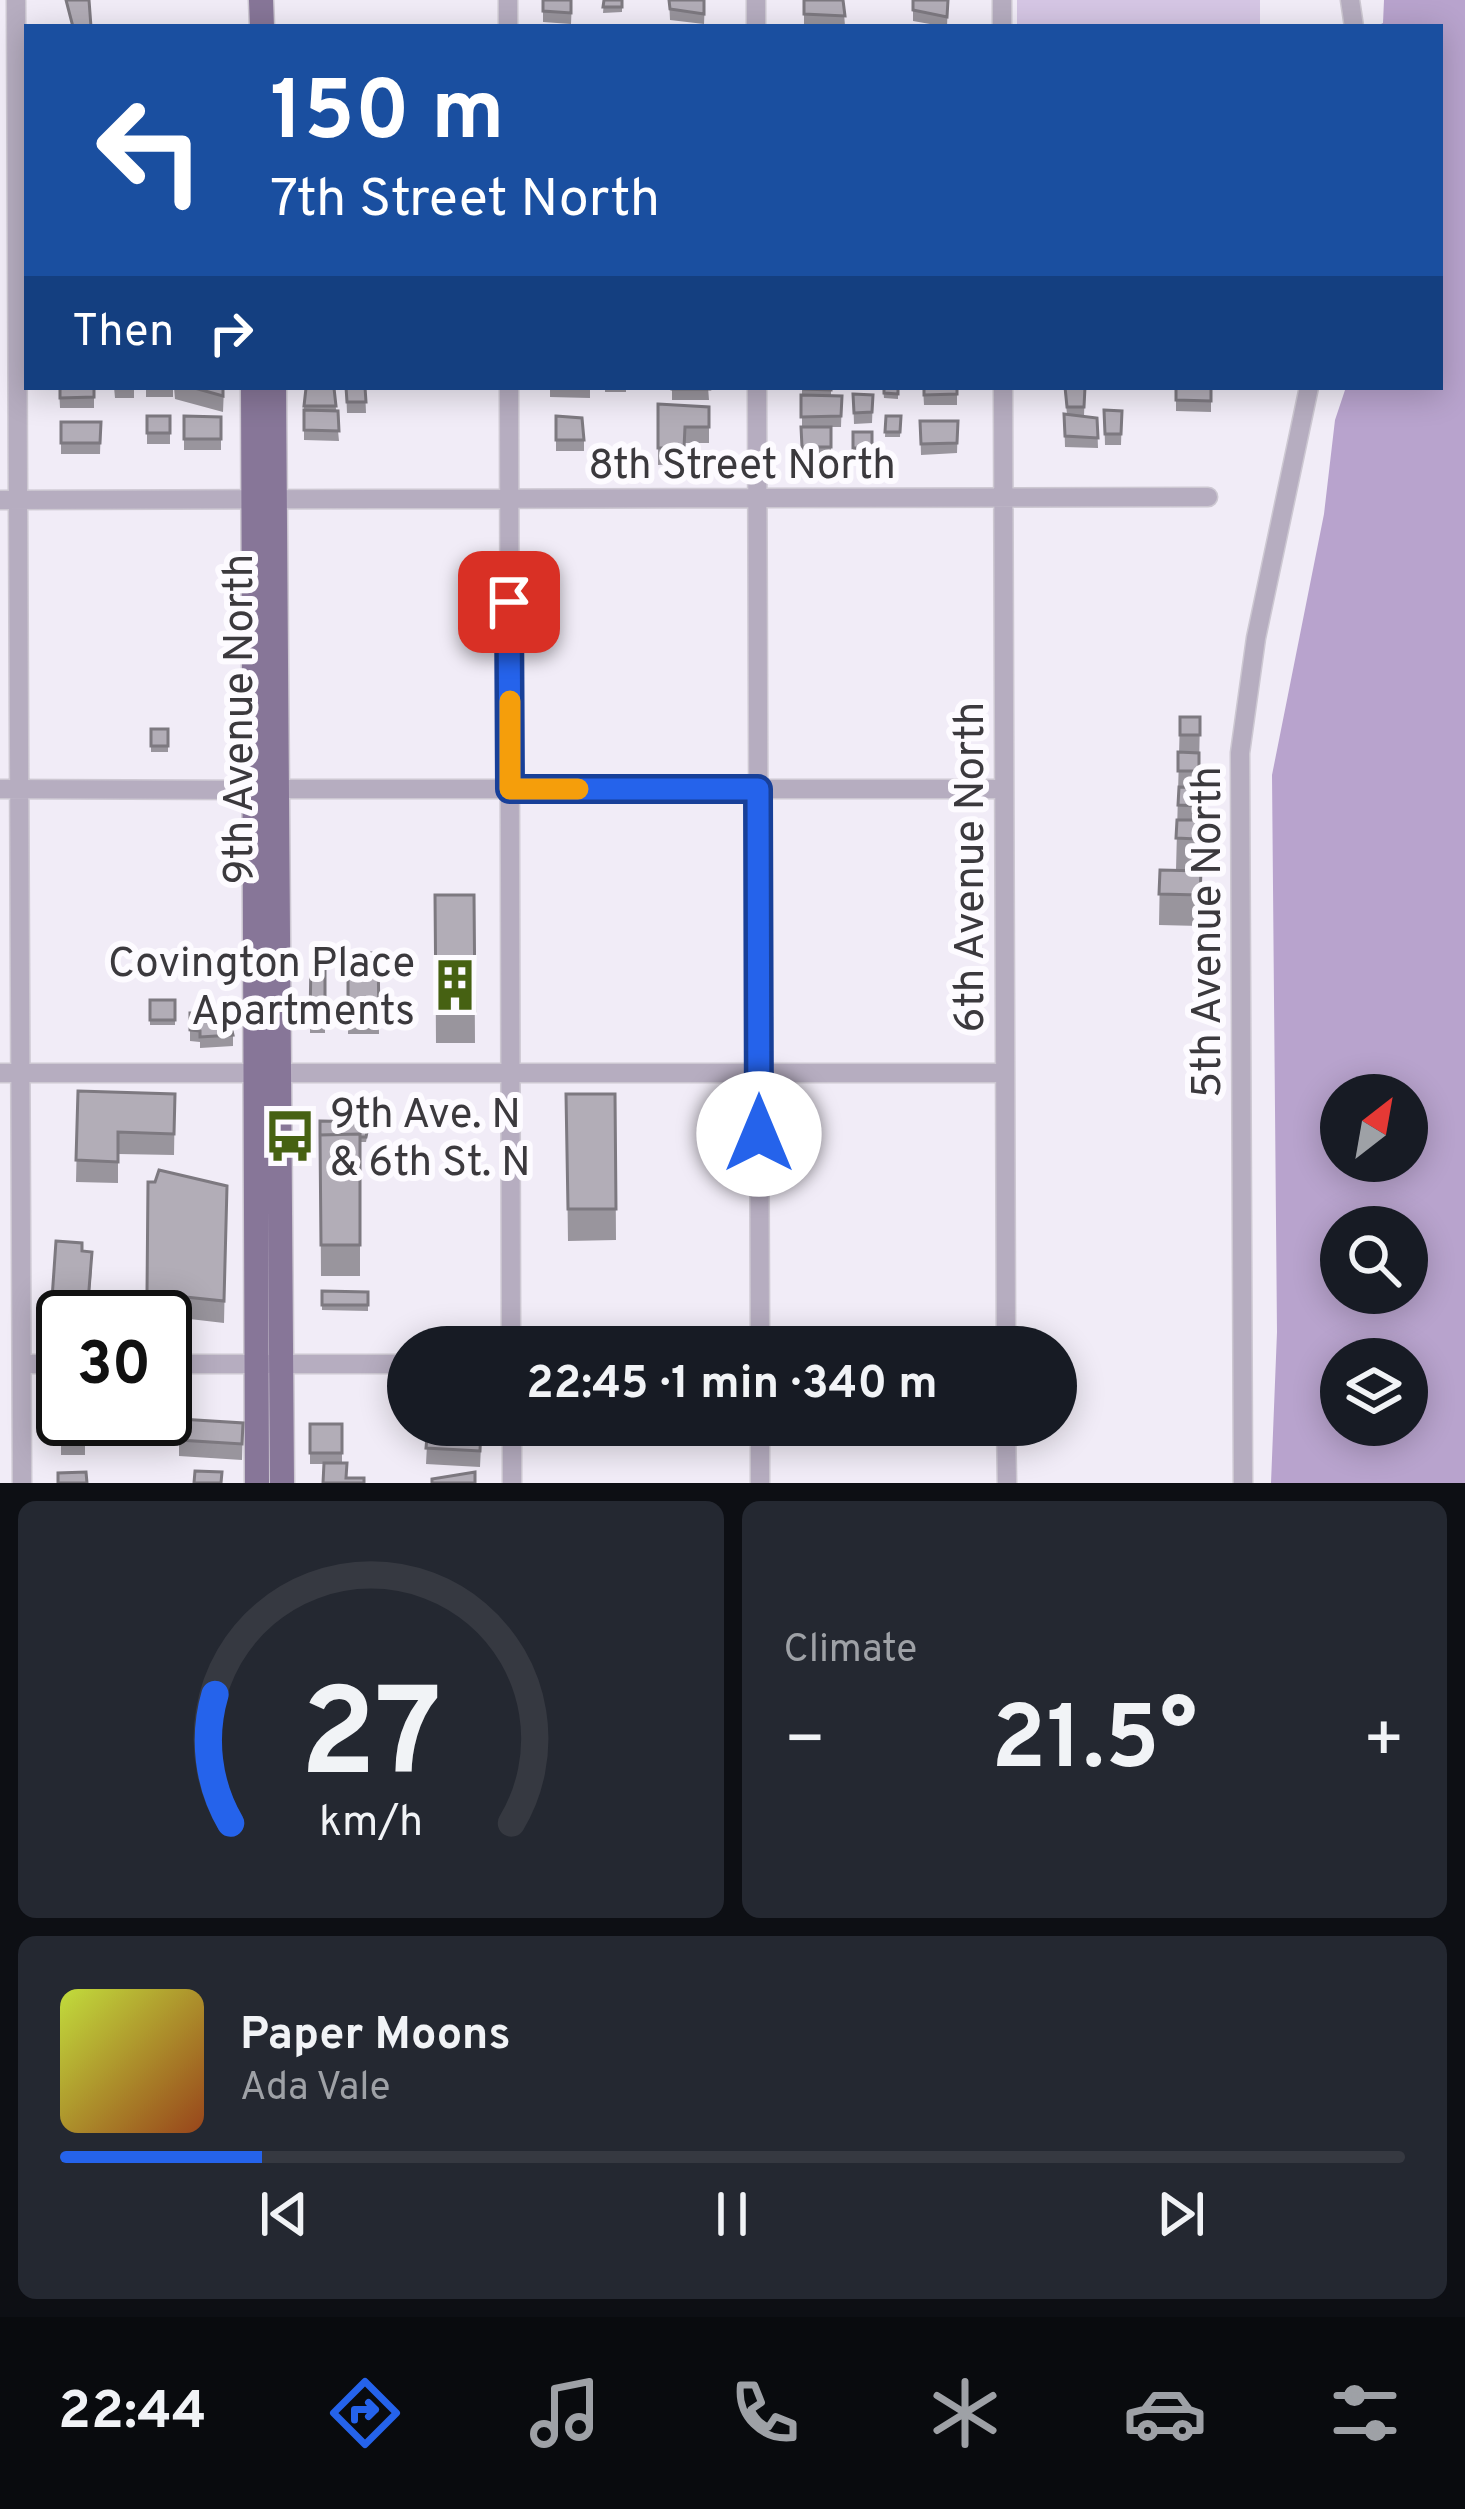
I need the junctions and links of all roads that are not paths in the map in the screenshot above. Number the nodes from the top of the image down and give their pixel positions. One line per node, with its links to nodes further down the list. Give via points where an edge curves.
1 (16, 0): 2 (street)
2 (15, 214): 10 (street)
3 (254, 390): 11 (main road, 9th Avenue North)
4 (274, 390): 11 (main road, 9th Avenue North)
5 (509, 390): 12 (street)
6 (757, 390): 13 (street)
7 (1003, 390): 14 (street, 6th Avenue North)
8 (1308, 390): 44 (street, 5th Avenue North, via 1240,753)
9 (1208, 497): 14 (street, 8th Street North)
10 (10, 500): 11 (street, 8th Street North); 15 (street)
11 (265, 500): 12 (street, 8th Street North); 17 (main road, 9th Avenue North)
12 (509, 500): 13 (street, 8th Street North); 18 (street)
13 (758, 500): 14 (street, 8th Street North); 19 (street)
14 (1003, 500): 20 (street, 6th Avenue North)
15 (21, 788): 16 (street); 17 (street); 23 (street)
16 (0, 789)
17 (265, 789): 18 (street); 21 (main road, 9th Avenue North)
18 (510, 789): 19 (street); 24 (street)
19 (758, 789): 20 (street); 25 (street)
20 (1004, 789): 26 (street, 6th Avenue North)
21 (266, 1072): 23 (street); 24 (street); 30 (main road, 9th Avenue North)
22 (0, 1073): 23 (street)
23 (22, 1073): 31 (street)
24 (511, 1073): 25 (street); 27 (street)
25 (759, 1073): 26 (street); 28 (street)
26 (1005, 1073): 29 (street, 6th Avenue North)
27 (512, 1326)
28 (760, 1326)
29 (1006, 1326)
30 (269, 1363): 33 (street); 34 (street); 39 (main road, 9th Avenue North); 40 (main road, 9th Avenue North)
31 (24, 1364): 32 (street); 38 (street)
32 (36, 1364)
33 (192, 1364)
34 (387, 1364)
35 (512, 1446): 41 (street)
36 (760, 1446): 42 (street)
37 (1006, 1446): 43 (street)
38 (22, 1483)
39 (257, 1483)
40 (282, 1483)
41 (512, 1483)
42 (760, 1483)
43 (1006, 1483)
44 (1243, 1483)

